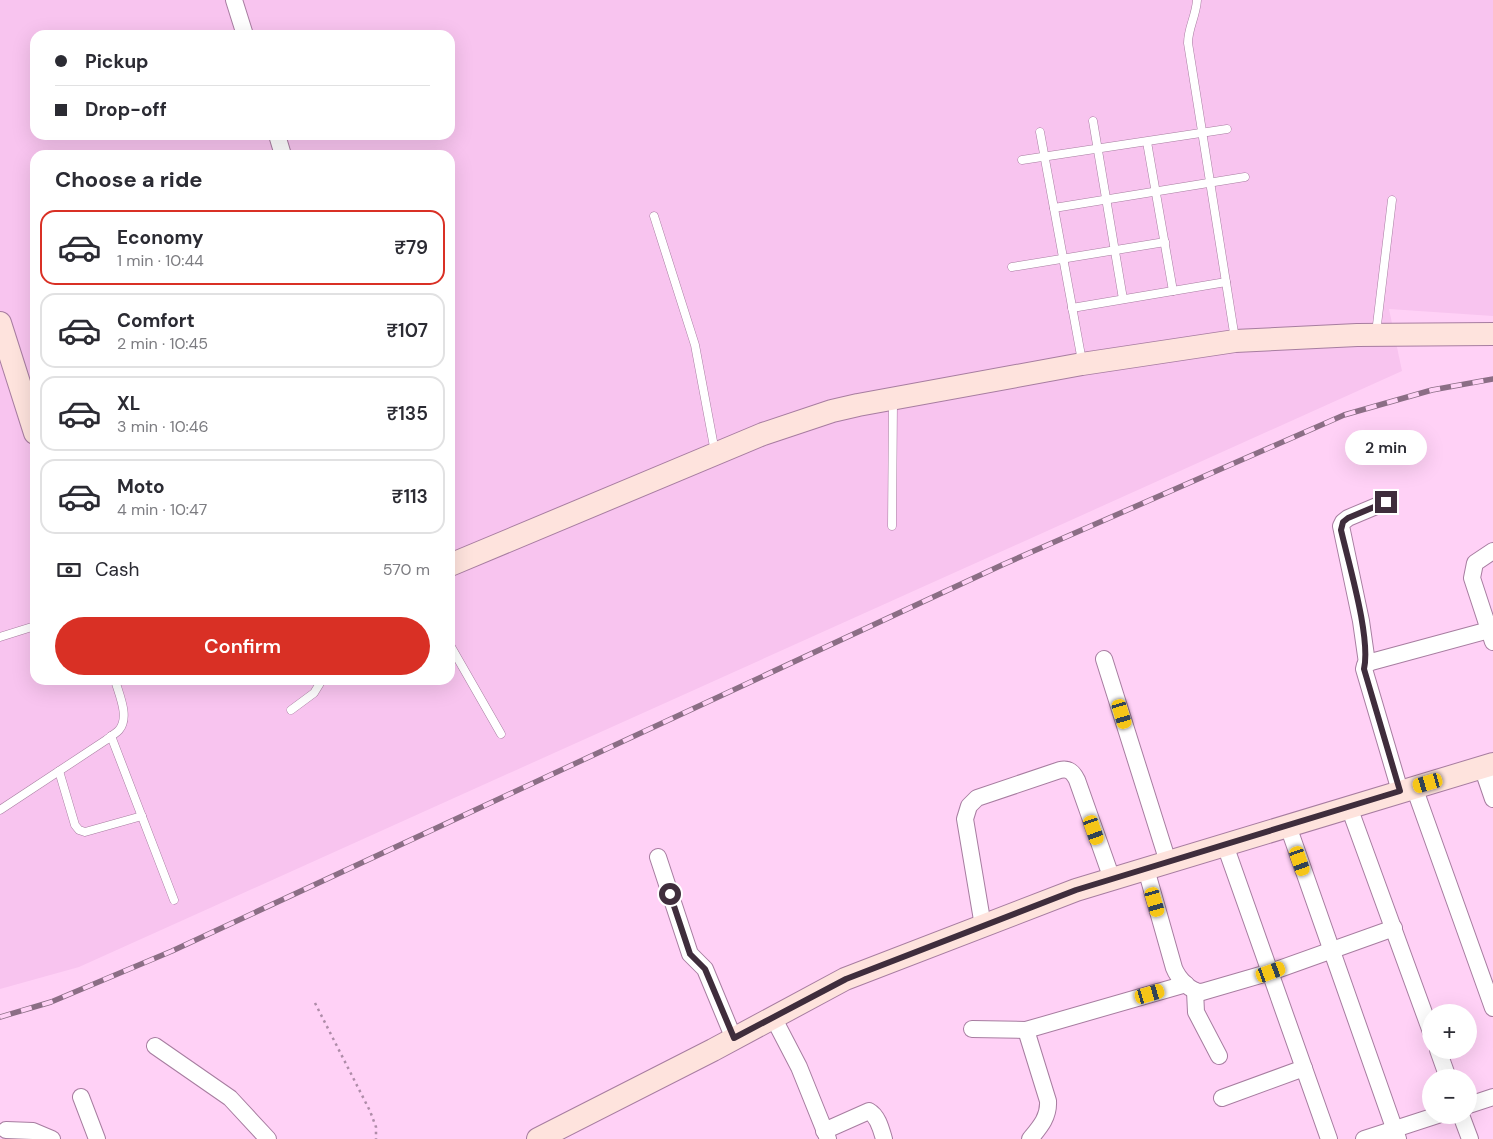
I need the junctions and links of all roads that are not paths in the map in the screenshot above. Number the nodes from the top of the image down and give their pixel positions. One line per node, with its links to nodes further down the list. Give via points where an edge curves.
1 (234, 0): 3 (street)
2 (1197, 0): 7 (lane, via 1188,43)
3 (244, 30)
4 (1093, 121): 9 (lane)
5 (1227, 129): 7 (lane)
6 (1040, 132): 10 (lane)
7 (1202, 133): 8 (lane); 13 (lane)
8 (1147, 142): 9 (lane); 14 (lane)
9 (1098, 150): 10 (lane); 15 (lane)
10 (1045, 157): 11 (lane); 17 (lane)
11 (1022, 160)
12 (1245, 177): 13 (lane)
13 (1209, 183): 14 (lane); 23 (lane)
14 (1157, 192): 15 (lane); 19 (lane)
15 (1105, 200): 17 (lane); 20 (lane)
16 (1392, 200): 29 (lane)
17 (1054, 208): 21 (lane)
18 (654, 216): 34 (lane, via 695,345)
19 (1165, 242): 20 (lane); 24 (lane)
20 (1115, 251): 21 (lane); 25 (lane)
21 (1063, 259): 22 (lane); 26 (lane)
22 (1012, 267)
23 (1226, 282): 24 (lane); 30 (lane)
24 (1173, 291): 25 (lane)
25 (1123, 299): 26 (lane)
26 (1072, 308): 31 (lane)
27 (0, 323): 33 (street)
28 (1493, 334): 29 (street)
29 (1376, 335): 30 (street)
30 (1235, 341): 31 (street)
31 (1082, 364): 32 (street)
32 (893, 399): 34 (street, via 832,411); 36 (lane)
33 (30, 417)
34 (715, 454): 38 (street)
35 (1386, 502): 44 (street, via 1348,518 1341,526)
36 (892, 526)
37 (1493, 551): 40 (street, via 1475,563 1472,571)
38 (455, 563)
39 (30, 628): 41 (lane)
40 (1492, 634): 44 (street)
41 (0, 638)
42 (455, 654): 48 (lane)
43 (1104, 659): 60 (street)
44 (1367, 664): 52 (street, via 1364,669)
45 (116, 685): 49 (lane, via 124,720)
46 (319, 685): 47 (lane, via 314,693)
47 (291, 710)
48 (501, 734)
49 (111, 736): 51 (lane); 56 (lane)
50 (1488, 766): 52 (street); 53 (street)
51 (59, 771): 55 (lane); 56 (lane, via 79,830 85,832)
52 (1407, 789): 54 (street); 70 (street)
53 (1493, 800)
54 (1349, 807): 57 (street); 65 (street)
55 (0, 810)
56 (142, 816): 63 (lane)
57 (1288, 826): 58 (street); 66 (street)
58 (1225, 845): 60 (street); 67 (street)
59 (658, 857): 74 (street, via 690,954 705,969)
60 (1168, 862): 61 (street)
61 (1146, 869): 62 (street); 68 (street, via 1174,968)
62 (1112, 879): 64 (street); 64 (street, via 1077,780 1070,770 1060,770 984,795 969,806 965,819)
63 (174, 900)
64 (983, 926): 71 (street, via 846,979)
65 (1394, 928): 66 (street); 69 (street)
66 (1330, 950): 67 (street); 85 (street)
67 (1271, 972): 68 (street, via 1202,992); 77 (street)
68 (1191, 988): 73 (street); 76 (street, via 1196,1012)
69 (1422, 1007)
70 (1493, 1008)
71 (773, 1017): 74 (street); 86 (street, via 799,1066)
72 (972, 1029): 73 (street)
73 (1026, 1030): 92 (street, via 1049,1111)
74 (734, 1038): 90 (street)
75 (155, 1046): 89 (street, via 230,1098)
76 (1219, 1056)
77 (1304, 1068): 80 (street); 93 (street)
78 (81, 1097): 88 (street)
79 (1493, 1097): 81 (street)
80 (1222, 1098)
81 (1477, 1102)
82 (1422, 1122): 85 (street)
83 (1465, 1124): 95 (street)
84 (6, 1130): 87 (street, via 33,1131)
85 (1397, 1134): 94 (street)
86 (826, 1135): 91 (street, via 869,1111 877,1119)
87 (52, 1139)
88 (97, 1139)
89 (268, 1139)
90 (538, 1139)
91 (884, 1139)
92 (1030, 1139)
93 (1329, 1139)
94 (1364, 1139)
95 (1470, 1139)

